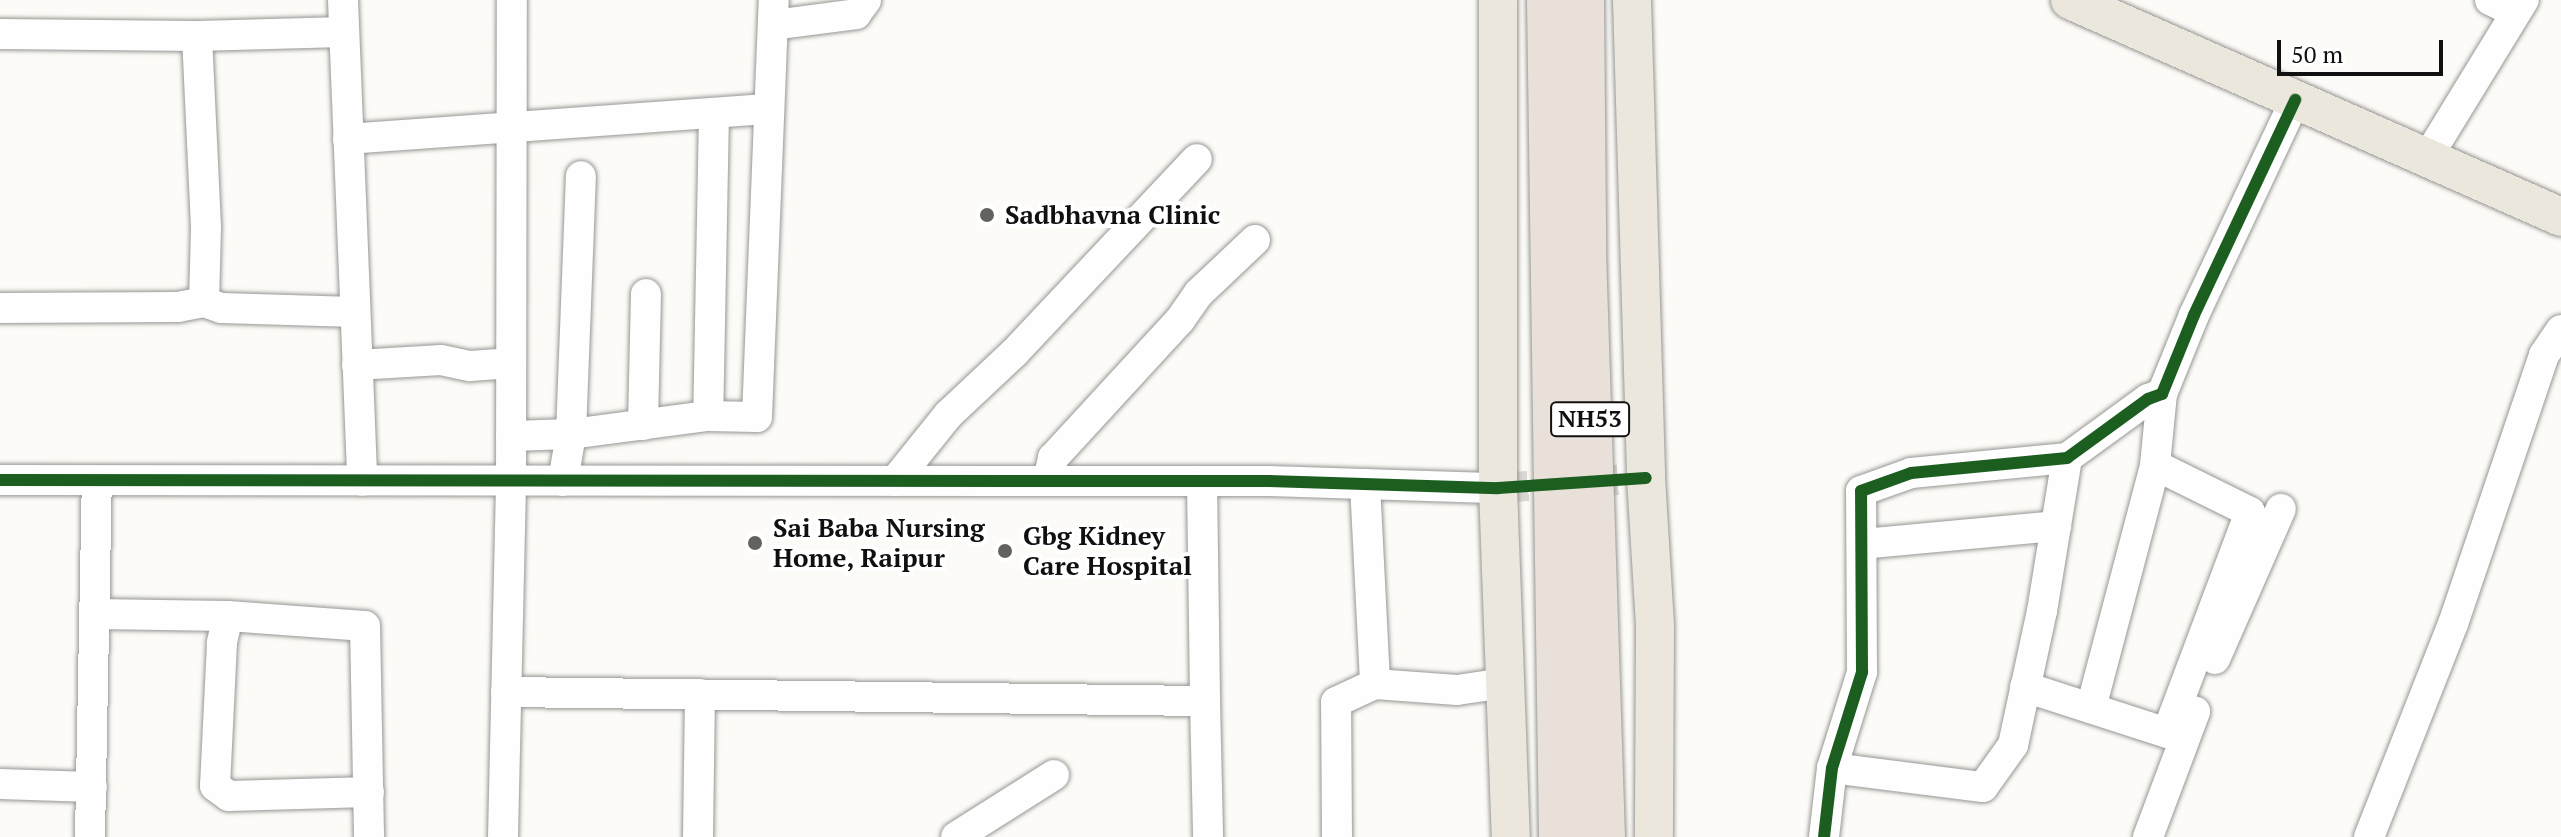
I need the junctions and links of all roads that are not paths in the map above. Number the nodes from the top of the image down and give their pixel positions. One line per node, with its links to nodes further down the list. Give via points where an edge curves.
1 (343, 0): 11 (street)
2 (512, 0): 17 (street)
3 (866, 0): 10 (street, via 856,14)
4 (1498, 0): 47 (main road)
5 (1549, 0): 73 (highway, NH53)
6 (1582, 0): 74 (highway, NH53, via 1584,253)
7 (1632, 0): 75 (main road, via 1655,627)
8 (2070, 0): 14 (main road)
9 (2510, 4): 19 (street)
10 (773, 12): 15 (street)
11 (344, 32): 13 (street); 18 (street)
12 (0, 34): 13 (street)
13 (197, 36): 25 (street)
14 (2295, 100): 19 (main road); 31 (street)
15 (769, 109): 16 (street); 32 (street, via 757,417)
16 (714, 114): 17 (street); 32 (street)
17 (513, 128): 18 (street); 29 (street)
18 (348, 139): 27 (street)
19 (2427, 158): 22 (main road)
20 (1197, 159): 43 (street, via 1015,352 948,415)
21 (581, 176): 34 (street)
22 (2561, 217)
23 (1255, 240): 44 (street, via 1199,293 1053,458)
24 (646, 294): 33 (street)
25 (204, 302): 26 (street, via 178,307); 27 (street, via 221,308)
26 (0, 308)
27 (355, 312): 30 (street)
28 (2555, 349): 78 (street)
29 (509, 363): 30 (street); 35 (street)
30 (357, 365): 40 (street)
31 (2162, 394): 36 (street); 37 (street)
32 (708, 416): 33 (street)
33 (643, 425): 34 (street)
34 (571, 434): 35 (street); 42 (street)
35 (511, 436): 41 (street)
36 (2067, 458): 49 (street); 50 (street, via 1911,473 1861,491)
37 (2155, 465): 59 (street); 59 (street, via 2250,512 2167,733)
38 (0, 480): 39 (street)
39 (97, 481): 40 (street); 51 (street)
40 (362, 481): 41 (street)
41 (511, 481): 42 (street); 56 (street)
42 (563, 481): 43 (street)
43 (895, 481): 44 (street)
44 (1048, 481): 45 (street)
45 (1202, 481): 46 (street); 58 (street)
46 (1365, 484): 47 (street); 54 (street)
47 (1498, 488): 53 (main road)
48 (2281, 509): 77 (street, via 2216,658)
49 (2056, 526): 50 (street); 55 (street)
50 (1862, 544): 60 (street, via 1862,672)
51 (95, 614): 52 (street); 63 (street)
52 (228, 616): 64 (street, via 365,626); 64 (street, via 215,786 229,796)
53 (1505, 683): 54 (street, via 1457,690); 72 (main road)
54 (1375, 684): 71 (street, via 1336,702)
55 (2025, 687): 59 (street); 60 (street, via 2013,745 1983,787)
56 (506, 692): 57 (street); 67 (street)
57 (700, 694): 58 (street); 68 (street)
58 (1205, 701): 70 (street)
59 (2091, 708)
60 (1832, 768): 76 (street)
61 (1054, 775): 69 (street)
62 (0, 784): 63 (street)
63 (92, 787): 65 (street)
64 (369, 792): 66 (street)
65 (90, 837)
66 (369, 837)
67 (503, 837)
68 (698, 837)
69 (956, 837)
70 (1208, 837)
71 (1337, 837)
72 (1511, 837)
73 (1561, 837)
74 (1603, 837)
75 (1654, 837)
76 (1824, 837)
77 (2148, 837)
78 (2369, 837)

